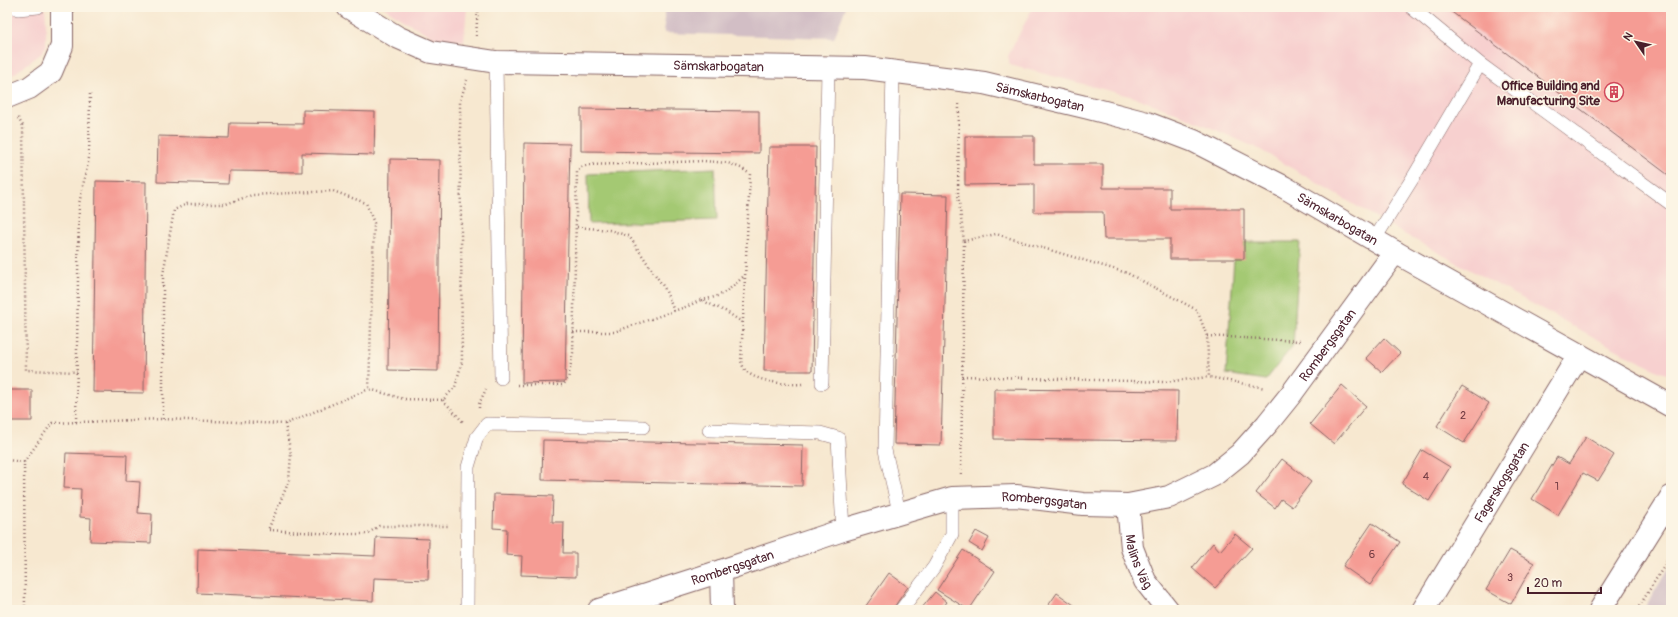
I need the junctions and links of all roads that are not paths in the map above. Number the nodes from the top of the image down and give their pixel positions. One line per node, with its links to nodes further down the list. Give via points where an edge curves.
1 (15, 7): 2 (lane)
2 (38, 7)
3 (62, 7): 10 (street, via 62,46 51,72)
4 (348, 7): 6 (street, Sämskarbogatan, via 397,37 431,52)
5 (1411, 7): 7 (lane)
6 (496, 62): 8 (street, Sämskarbogatan); 15 (lane)
7 (1480, 64): 11 (lane); 12 (lane)
8 (828, 68): 9 (street, Sämskarbogatan); 16 (lane)
9 (893, 71): 12 (street, Sämskarbogatan, via 984,83 1147,123 1194,141 1284,187); 23 (lane, via 885,450)
10 (11, 105)
11 (1671, 204)
12 (1374, 240): 13 (street, Sämskarbogatan)
13 (1396, 252): 14 (street, Sämskarbogatan); 22 (street, Rombergsgatan, via 1292,393 1240,454 1214,475 1169,497)
14 (1579, 355): 17 (street, Sämskarbogatan); 31 (street, Fagerskogsgatan)
15 (501, 378)
16 (822, 383)
17 (1671, 406)
18 (643, 427): 26 (lane, via 487,424 477,437 468,467)
19 (709, 430): 24 (lane, via 820,433 838,438)
20 (956, 497): 22 (street, Rombergsgatan, via 1016,496 1083,504); 23 (street, Rombergsgatan); 29 (lane, via 952,534 934,567)
21 (1671, 497): 32 (street)
22 (1128, 504): 30 (street, Malins Väg, via 1132,548 1145,582)
23 (899, 512): 24 (street, Rombergsgatan)
24 (843, 530): 25 (street, Rombergsgatan)
25 (721, 571): 27 (street, Rombergsgatan); 28 (street)
26 (467, 610)
27 (599, 610)
28 (722, 610)
29 (901, 610)
30 (1168, 610)
31 (1423, 610)
32 (1600, 610)

